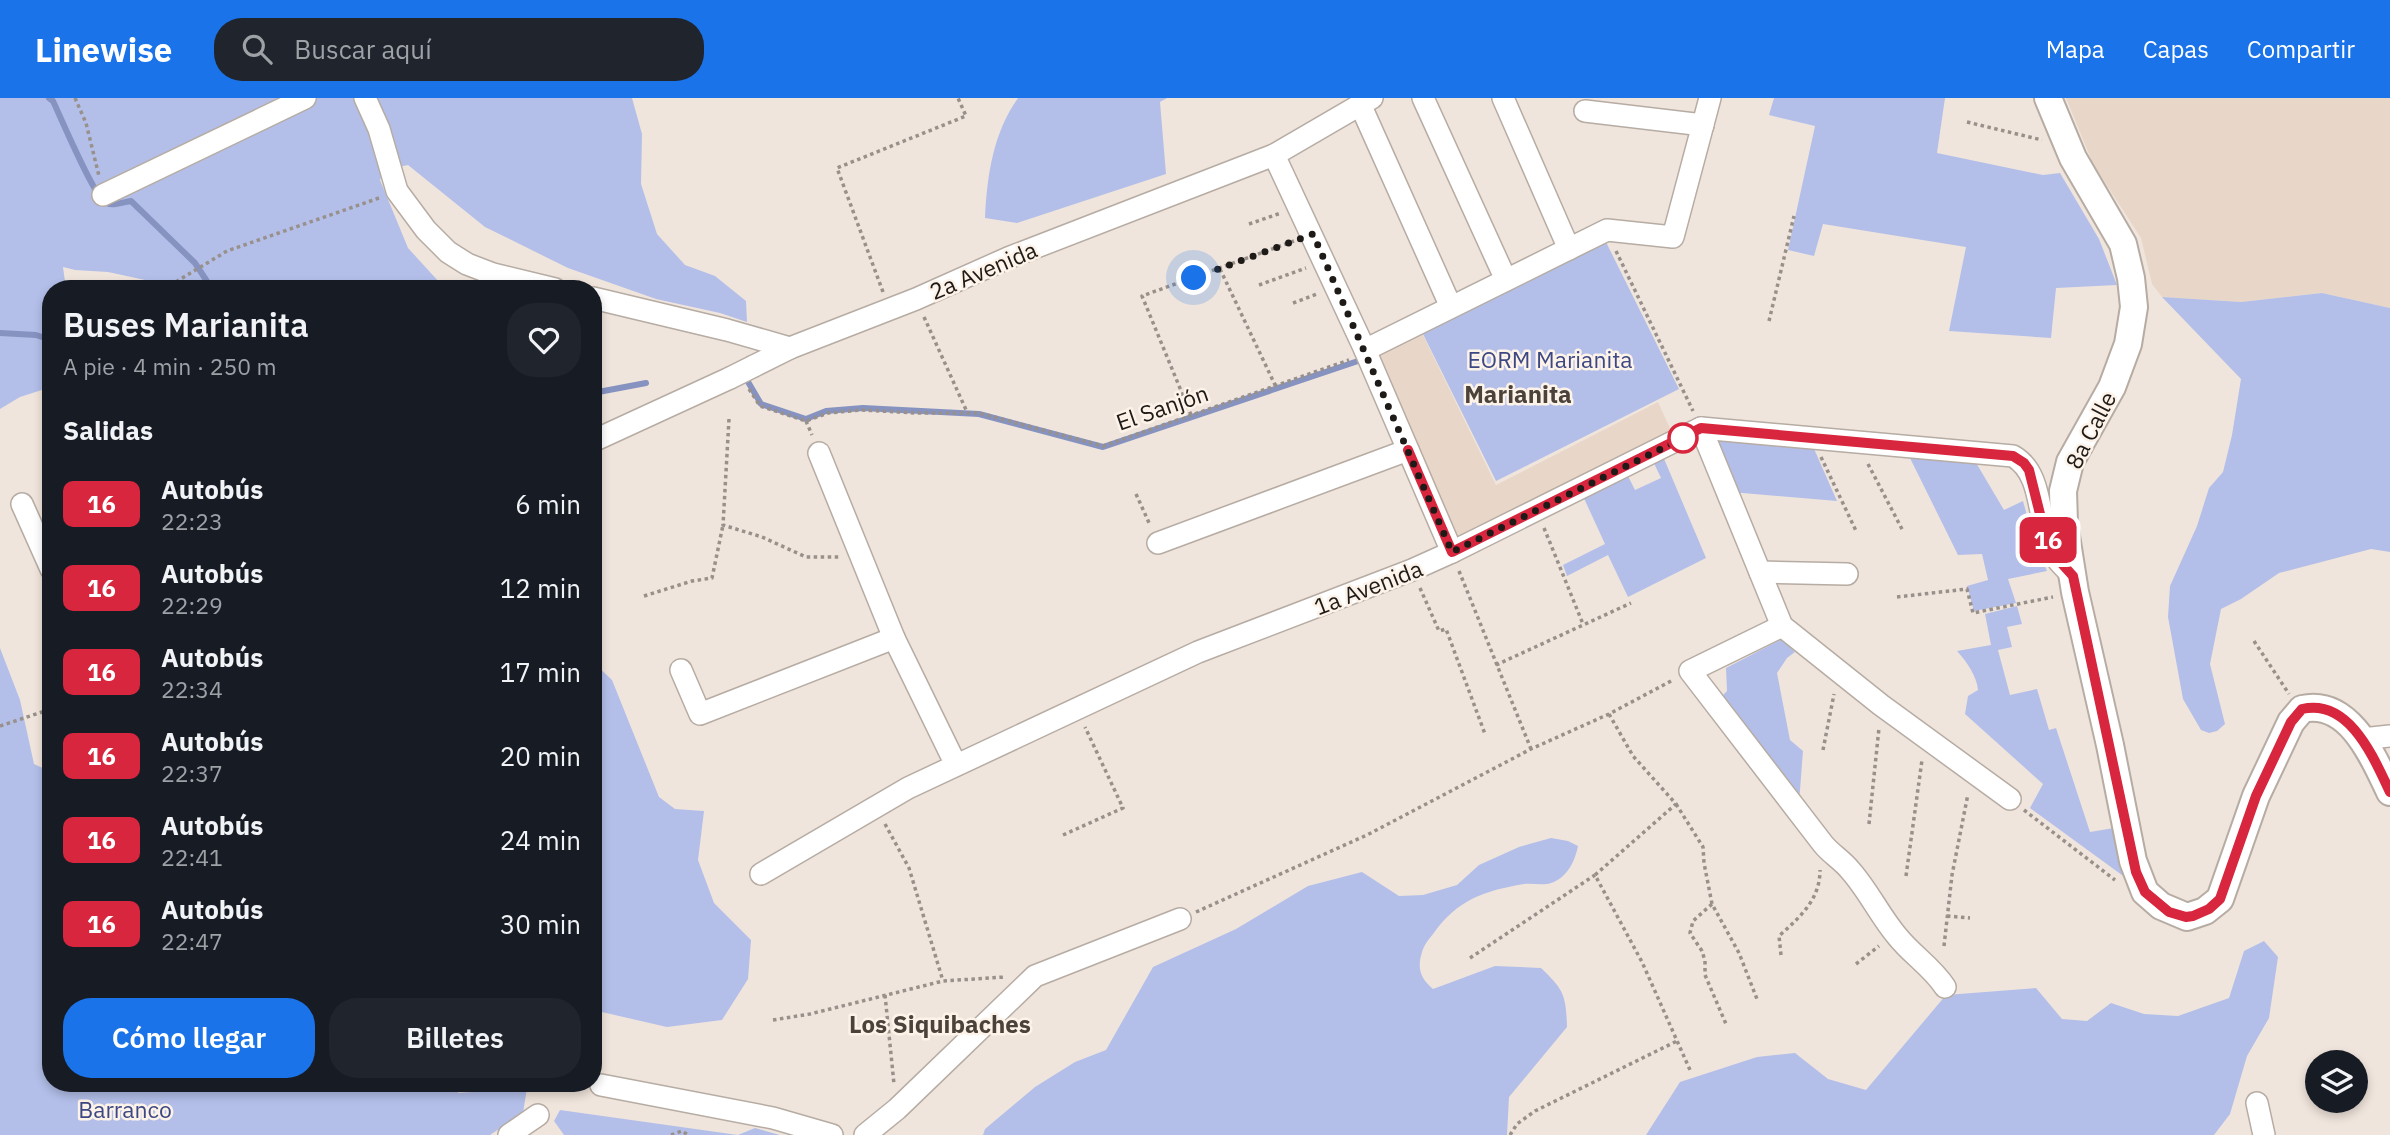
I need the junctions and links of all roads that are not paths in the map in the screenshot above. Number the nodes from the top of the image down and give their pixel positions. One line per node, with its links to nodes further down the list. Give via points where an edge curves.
1 (305, 98): 11 (street)
2 (365, 98): 13 (street, via 397,191 426,230 457,258)
3 (1423, 98): 14 (street)
4 (1503, 98): 12 (street)
5 (1710, 98): 9 (street)
6 (2048, 98): 29 (main road, 8a Calle, via 2068,145 2123,244 2134,307 2118,374 2080,440 2066,475 2064,523)
7 (1366, 101): 10 (street, 2a Avenida); 16 (street)
8 (1585, 111): 9 (street)
9 (1703, 125): 12 (street, via 1673,237 1606,230)
10 (1275, 155): 17 (street, 2a Avenida); 18 (street)
11 (103, 195)
12 (1569, 249): 14 (street)
13 (518, 280)
14 (1506, 280): 16 (street)
15 (602, 300): 17 (street)
16 (1451, 307): 18 (street)
17 (790, 348): 20 (street, 2a Avenida, via 743,376)
18 (1366, 358): 21 (street)
19 (1701, 428): 26 (street, 1a Avenida); 27 (street); 29 (street, via 2013,456 2029,470 2054,555)
20 (602, 438)
21 (1408, 450): 24 (street); 26 (street)
22 (819, 453): 31 (street)
23 (22, 504): 25 (street)
24 (1158, 543)
25 (42, 549)
26 (1452, 552): 35 (street, 1a Avenida, via 1198,652)
27 (1760, 572): 28 (street); 30 (street)
28 (1847, 574)
29 (2074, 584): 34 (main road, 8a Calle, via 2133,861 2149,895 2169,912 2186,917 2205,911 2218,900 2250,809 2300,710 2312,707 2331,713 2349,723)
30 (1782, 626): 37 (street); 40 (street, via 1690,671 1823,844 1849,867 1894,933)
31 (894, 638): 32 (street, via 700,714); 35 (street)
32 (681, 670)
33 (2390, 736): 34 (street)
34 (2362, 739): 36 (main road)
35 (956, 765): 38 (street, 1a Avenida)
36 (2390, 792)
37 (2010, 799)
38 (761, 874)
39 (1180, 919): 46 (street, via 1035,976)
40 (1945, 987)
41 (602, 1085): 45 (street, via 774,1118)
42 (2258, 1103): 47 (street)
43 (538, 1115): 44 (street)
44 (509, 1135)
45 (832, 1135)
46 (866, 1135)
47 (2264, 1135)

